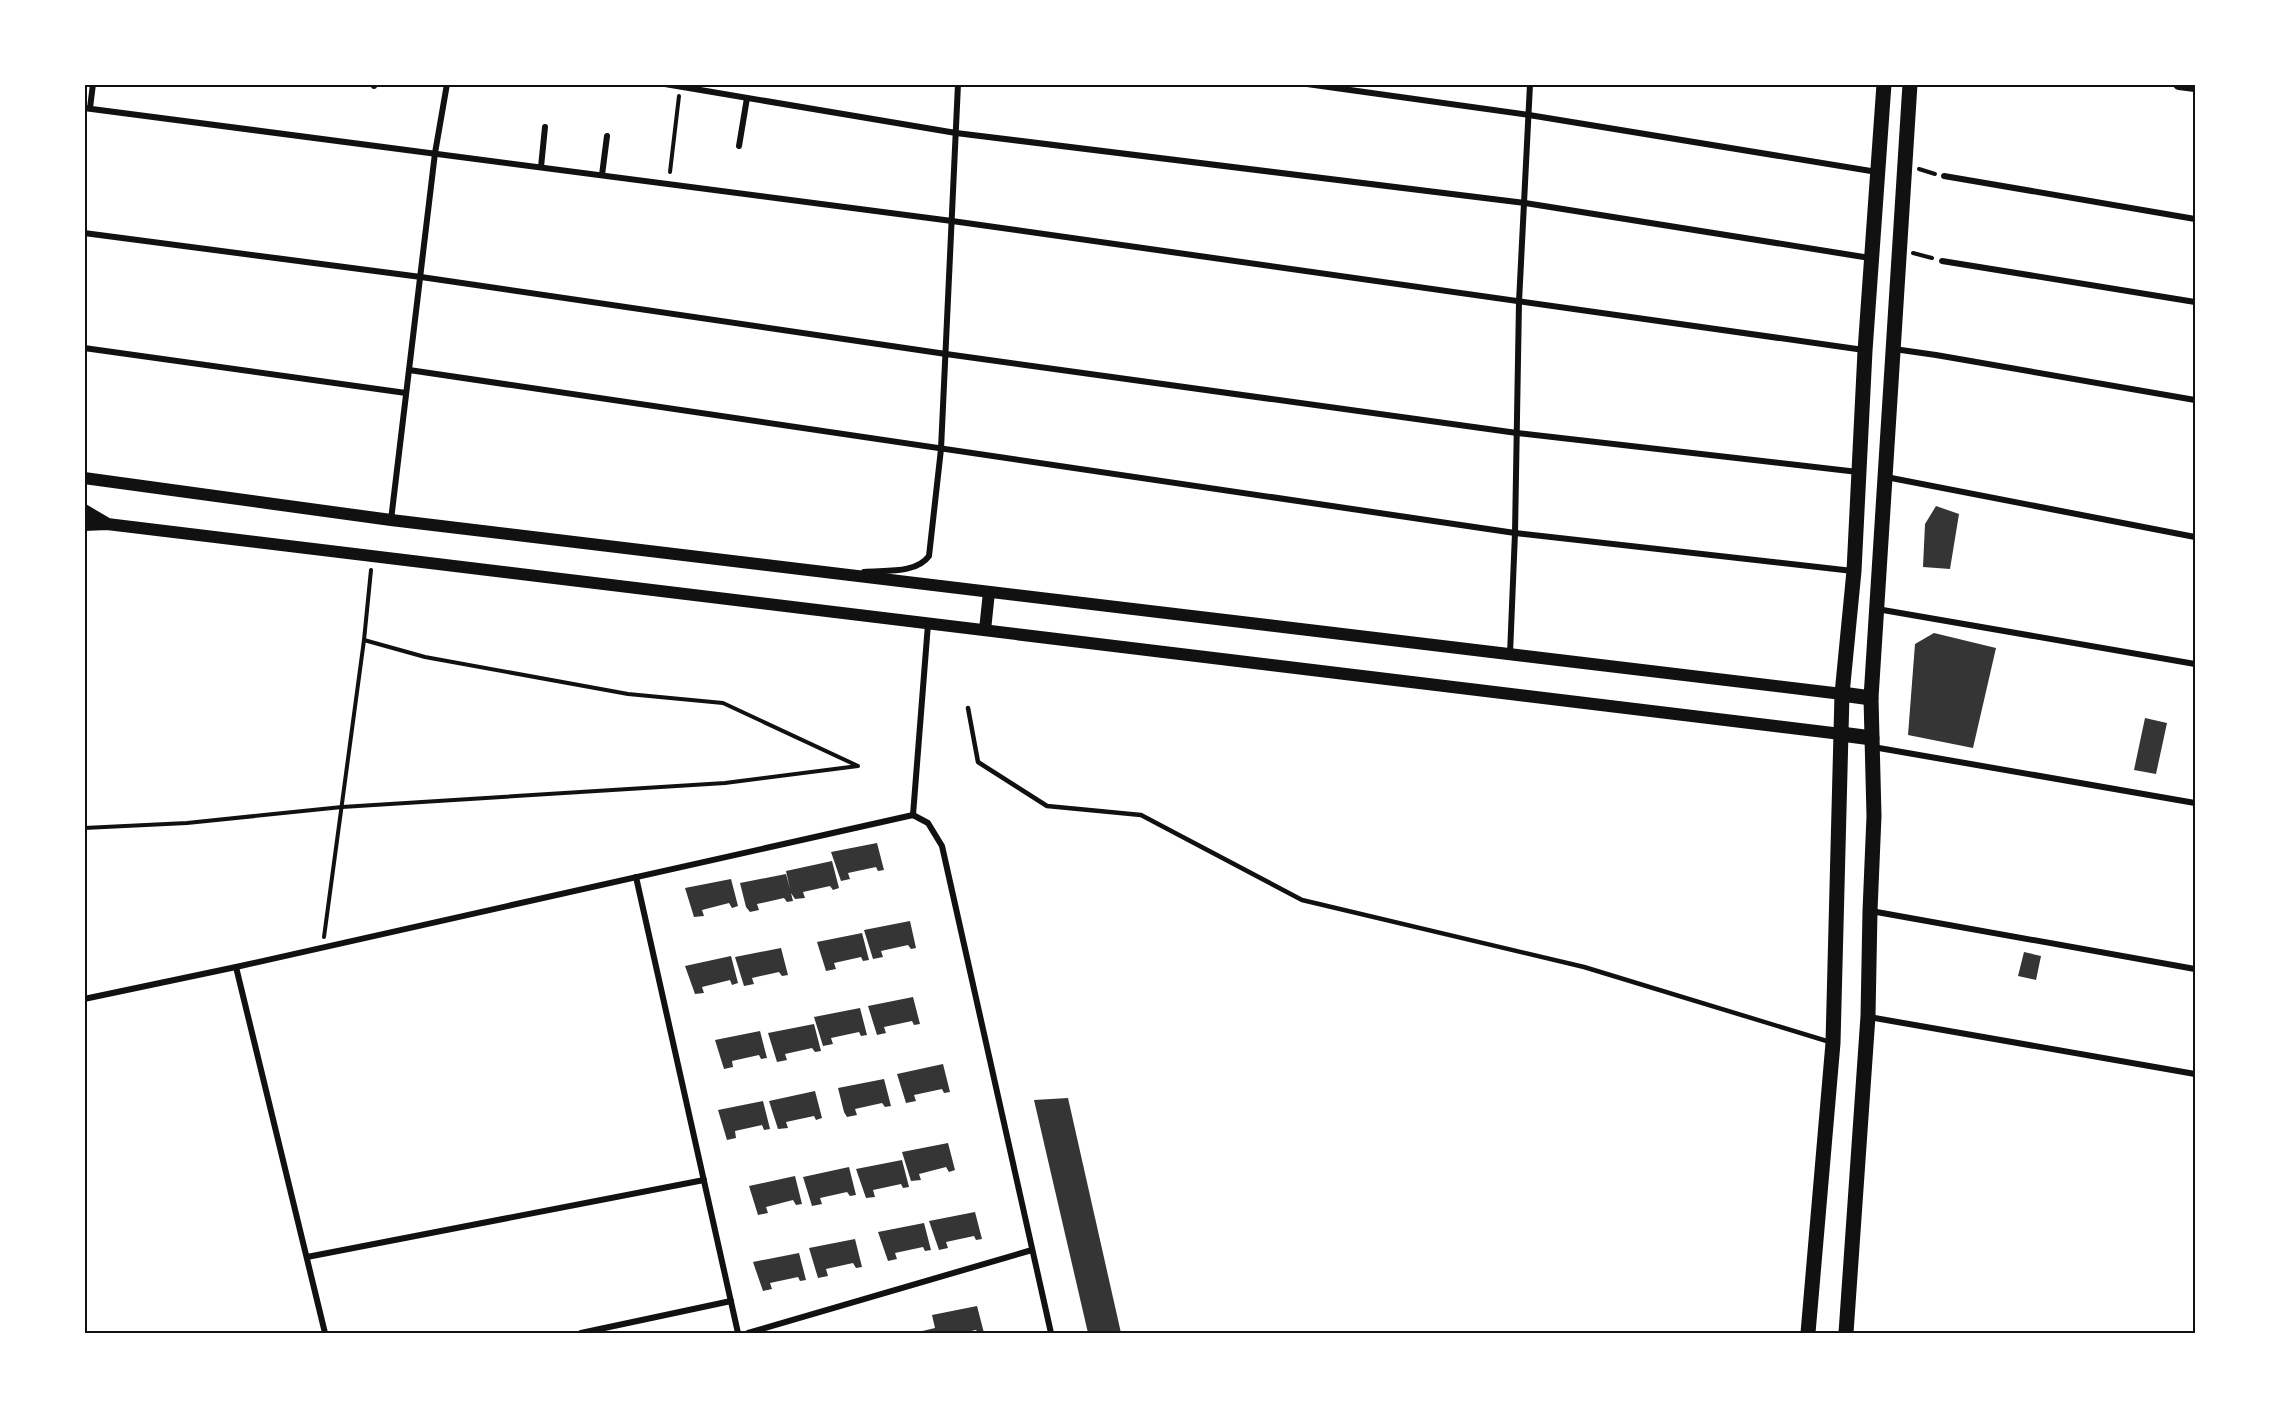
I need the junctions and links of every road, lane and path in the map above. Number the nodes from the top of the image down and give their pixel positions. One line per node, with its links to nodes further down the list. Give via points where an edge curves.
1 (93, 84): 13 (street)
2 (447, 84): 19 (street)
3 (665, 84): 11 (street)
4 (958, 84): 16 (street)
5 (1307, 84): 14 (street)
6 (1530, 84): 14 (street)
7 (1884, 84): 22 (main road)
8 (1910, 84): 20 (main road)
9 (2179, 84): 10 (main road)
10 (2195, 86)
11 (680, 87): 12 (street); 25 (path)
12 (747, 98): 16 (street); 18 (street)
13 (87, 108): 19 (street)
14 (1529, 115): 22 (street); 26 (street)
15 (545, 127): 21 (street)
16 (956, 133): 26 (street); 28 (street)
17 (607, 136): 23 (street)
18 (739, 146)
19 (435, 153): 21 (street); 33 (street)
20 (1905, 166): 24 (path); 30 (main road)
21 (541, 167): 23 (street)
22 (1877, 172): 31 (main road)
23 (602, 175): 25 (street)
24 (1944, 176): 27 (street)
25 (669, 184): 28 (street)
26 (1525, 203): 31 (street); 34 (street)
27 (2195, 219)
28 (952, 221): 34 (street); 39 (street)
29 (84, 233): 33 (street)
30 (1900, 249): 32 (path); 37 (main road)
31 (1873, 258): 38 (main road)
32 (1942, 261): 35 (street)
33 (421, 277): 39 (street); 40 (street)
34 (1519, 302): 38 (street); 43 (street)
35 (2195, 302)
36 (84, 348): 41 (street)
37 (1893, 349): 42 (street); 46 (main road)
38 (1866, 351): 45 (main road)
39 (946, 354): 43 (street); 44 (street)
40 (409, 370): 41 (street); 44 (street)
41 (406, 393): 49 (street)
42 (2195, 400)
43 (1517, 433): 45 (street); 52 (street)
44 (941, 449): 52 (street); 56 (street, via 929,556 916,567)
45 (1859, 472): 55 (main road)
46 (1885, 476): 53 (street); 58 (main road)
47 (84, 479): 49 (main road)
48 (84, 510): 50 (main road)
49 (391, 520): 56 (main road)
50 (107, 524): 51 (main road); 54 (main road)
51 (84, 525)
52 (1515, 533): 55 (street); 62 (street)
53 (2195, 537)
54 (373, 556): 59 (main road); 61 (path)
55 (1854, 571): 64 (main road)
56 (847, 574): 57 (main road)
57 (989, 592): 60 (main road); 62 (main road)
58 (1877, 609): 63 (street); 65 (main road)
59 (928, 623): 60 (main road); 71 (street)
60 (986, 630): 67 (main road)
61 (363, 640): 70 (path); 70 (path, via 425,657 628,694 723,703 858,766 725,783)
62 (1510, 654): 64 (main road)
63 (2195, 664)
64 (1842, 694): 65 (main road); 67 (main road)
65 (1871, 698): 68 (main road)
66 (968, 708): 80 (lane, via 978,762 1047,806 1141,815 1302,900 1584,967)
67 (1841, 734): 68 (main road); 80 (main road)
68 (1872, 743): 69 (street); 74 (main road)
69 (2195, 803)
70 (342, 807): 72 (path, via 187,823); 75 (path)
71 (913, 815): 73 (street); 83 (street, via 928,823 942,846)
72 (84, 828)
73 (636, 877): 75 (street); 82 (street)
74 (1870, 911): 77 (street); 79 (main road)
75 (323, 948): 76 (street)
76 (236, 967): 78 (street); 84 (street)
77 (2195, 969)
78 (84, 999)
79 (1868, 1016): 81 (street); 92 (main road)
80 (1833, 1043): 91 (main road)
81 (2195, 1074)
82 (704, 1180): 84 (street); 85 (street)
83 (1032, 1250): 89 (street); 90 (street)
84 (307, 1257): 86 (street)
85 (731, 1301): 87 (street); 88 (street)
86 (325, 1333)
87 (581, 1333)
88 (738, 1333)
89 (748, 1333)
90 (1051, 1333)
91 (1808, 1333)
92 (1846, 1333)

